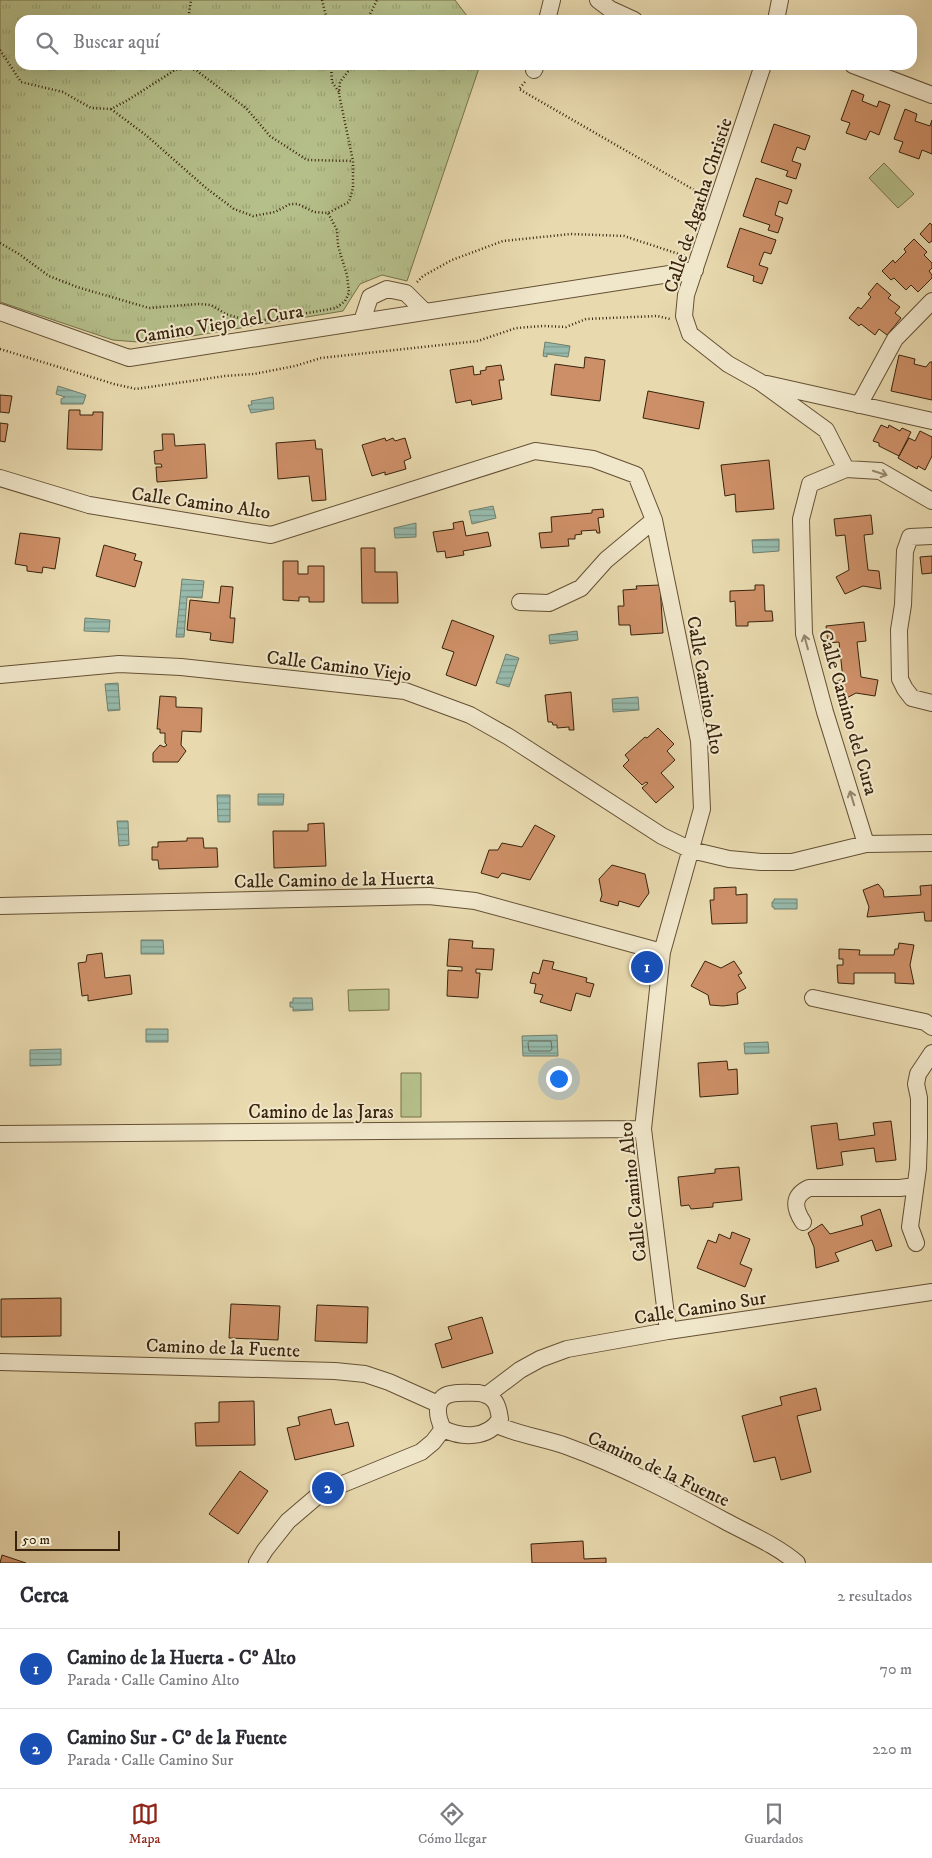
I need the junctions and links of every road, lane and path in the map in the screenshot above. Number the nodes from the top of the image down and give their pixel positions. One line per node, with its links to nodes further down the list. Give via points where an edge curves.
1 (191, 0): 7 (path)
2 (322, 0): 8 (path)
3 (378, 0): 9 (path)
4 (552, 0): 10 (street)
5 (598, 0): 11 (street)
6 (780, 0): 12 (street)
7 (189, 15)
8 (326, 15)
9 (370, 15)
10 (548, 15)
11 (623, 15)
12 (777, 15)
13 (0, 50): 23 (path, via 21,82 64,92 91,108)
14 (175, 70): 23 (path)
15 (331, 70): 21 (path, via 332,82)
16 (349, 70): 21 (path, via 340,82)
17 (533, 70): 25 (path, via 519,89)
18 (761, 70): 25 (street, Calle de Agatha Christie)
19 (866, 70): 22 (street)
20 (197, 71): 24 (path, via 246,108 270,136 307,160)
21 (339, 94): 24 (path)
22 (932, 95)
23 (111, 109): 26 (path, via 234,209 253,216 298,204 314,212)
24 (353, 161): 26 (path, via 353,188 349,202)
25 (718, 203): 28 (street, Calle de Agatha Christie)
26 (328, 213): 27 (path, via 338,230 338,246 349,293 345,301 336,308 267,320 245,320 212,305 149,308 127,302 49,276)
27 (0, 243)
28 (696, 265): 29 (path, via 624,236 571,234 503,241 452,260 423,276); 32 (street, Camino Viejo del Cura); 34 (street, Calle de Agatha Christie, via 686,295)
29 (406, 294): 32 (street); 33 (street, via 387,289 370,297)
30 (932, 301): 37 (street, via 895,339)
31 (0, 312): 33 (street, Camino Viejo del Cura, via 129,358)
32 (424, 312): 33 (street, Camino Viejo del Cura)
33 (362, 321)
34 (686, 324): 35 (path, via 657,316 586,319 566,327 516,328 478,341 321,358 254,374 136,389); 36 (street, via 690,334 728,364)
35 (0, 349)
36 (760, 382): 37 (street); 39 (street, via 826,430)
37 (859, 405): 38 (street)
38 (932, 421)
39 (846, 470): 41 (street, Calle Camino del Cura, one-way to 41, via 880,471); 48 (street, Calle Camino del Cura, one-way to 39, via 804,634 801,519 810,484)
40 (0, 478): 42 (street, Calle Camino Alto, via 89,505 271,535 535,451 593,459 636,475)
41 (932, 501)
42 (654, 520): 44 (street, via 606,560 581,588 549,603); 49 (street, Calle Camino Alto, via 699,741 702,809)
43 (932, 536): 46 (street, via 910,537 905,551 899,630 900,679 912,698)
44 (520, 602)
45 (0, 675): 49 (street, Calle Camino Viejo, via 119,664 181,666 405,691 470,715 662,836)
46 (932, 703)
47 (932, 843): 48 (street, Calle Camino Viejo)
48 (866, 844): 49 (street, Calle Camino Viejo, via 792,862 729,859)
49 (691, 850): 51 (street, Calle Camino Alto)
50 (0, 906): 51 (street, Calle Camino de la Huerta, via 429,896 475,901)
51 (662, 952): 55 (street, Calle Camino Alto)
52 (813, 998): 53 (street, via 925,1022)
53 (932, 1027)
54 (932, 1053): 57 (street, via 918,1074 916,1084 919,1138)
55 (643, 1129): 56 (street, Camino de las Jaras); 61 (street, Calle Camino Alto)
56 (0, 1134)
57 (915, 1186): 58 (street, via 809,1188 796,1201 796,1210); 59 (street, via 910,1227)
58 (803, 1222)
59 (916, 1243)
60 (932, 1292): 61 (street, Calle Camino Sur)
61 (668, 1332): 63 (street, Calle Camino Sur, via 567,1349 520,1370)
62 (0, 1362): 64 (street, Camino de la Fuente, via 335,1371 364,1374 389,1382)
63 (487, 1395): 64 (street, via 450,1394); 65 (street, via 498,1406 500,1419)
64 (438, 1404): 66 (street, via 438,1417)
65 (496, 1425): 66 (street, via 484,1434 459,1434); 68 (street, Camino de la Fuente, via 563,1445 619,1467 739,1528)
66 (443, 1429): 67 (street, via 421,1452 315,1498 288,1520)
67 (257, 1563)
68 (797, 1563)

